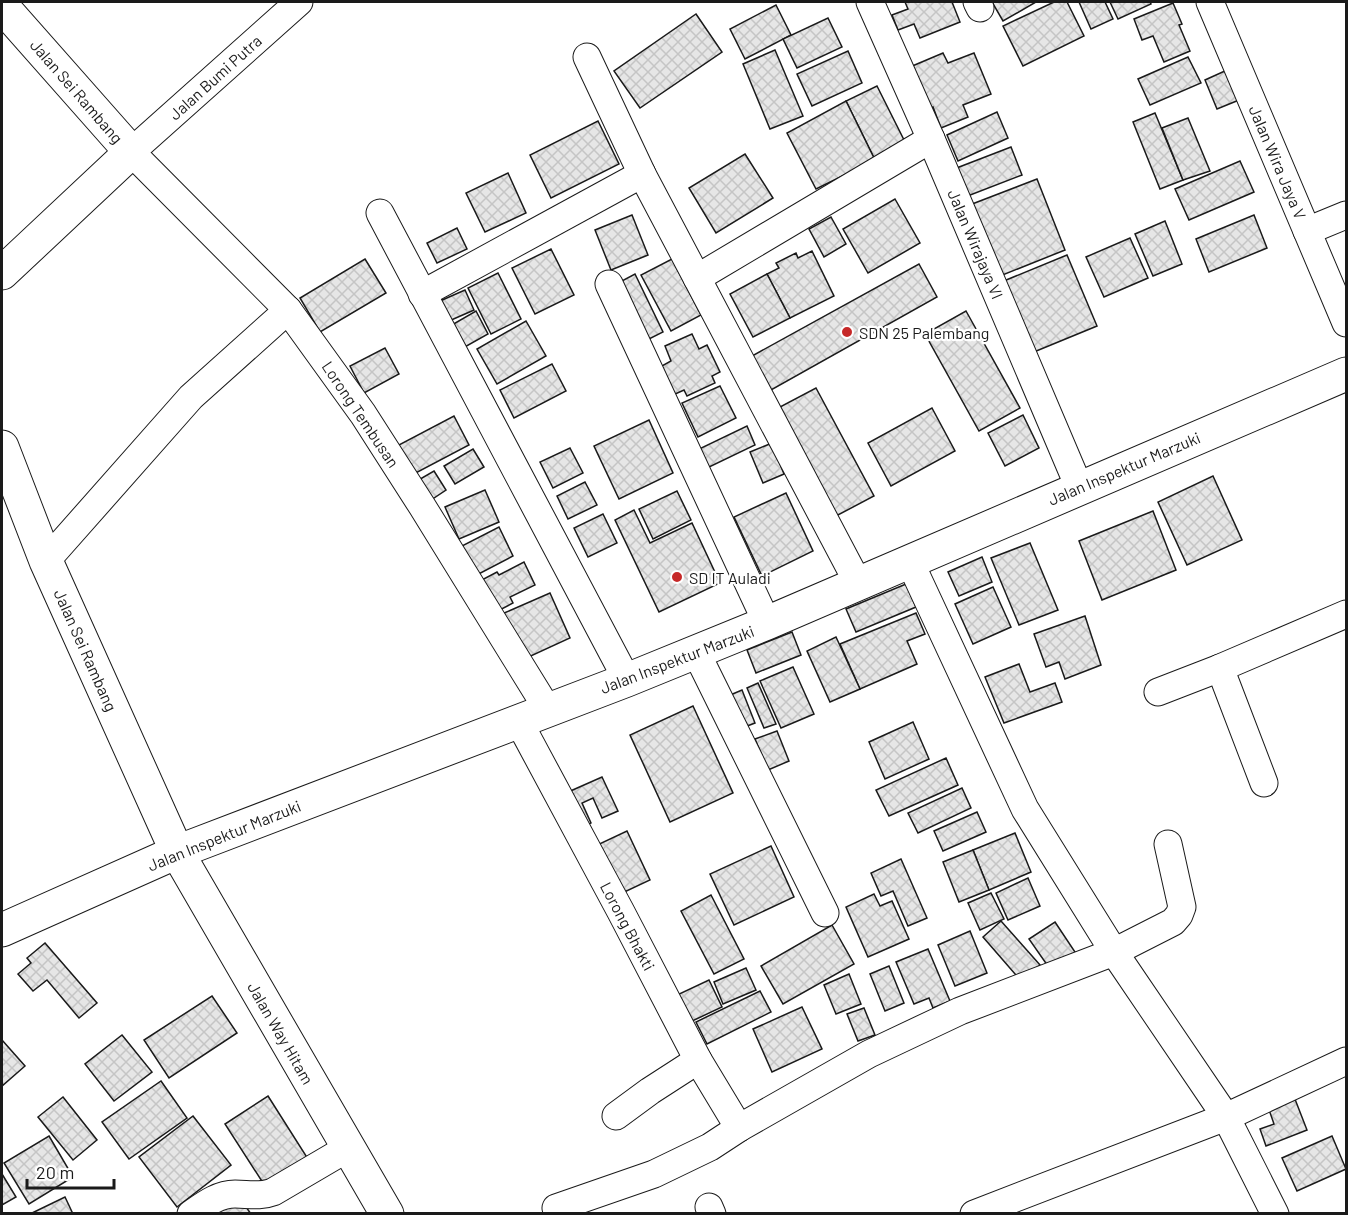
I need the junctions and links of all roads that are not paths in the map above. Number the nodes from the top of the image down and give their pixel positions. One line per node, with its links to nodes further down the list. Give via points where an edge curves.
1 (299, 2): 7 (street, Jalan Bumi Putra)
2 (870, 2): 6 (street, Jalan Wirajaya VI)
3 (1210, 2): 11 (street, Jalan Wira Jaya V)
4 (2, 6): 7 (street, Jalan Sei Rambang)
5 (587, 57): 8 (street)
6 (931, 139): 13 (street); 20 (street, Jalan Wirajaya VI)
7 (131, 152): 12 (street, Jalan Sei Rambang); 16 (street, Lorong Tembusan)
8 (642, 174): 13 (street); 15 (street)
9 (380, 213): 15 (street)
10 (1347, 215): 11 (street)
11 (1307, 231): 17 (street, Jalan Wira Jaya V)
12 (2, 273)
13 (697, 278): 23 (street)
14 (609, 284): 25 (street)
15 (422, 294): 28 (street)
16 (288, 310): 21 (street, via 191,397); 30 (street, Lorong Tembusan, via 369,423 441,536)
17 (1347, 323)
18 (1346, 376): 20 (street, Jalan Inspektur Marzuki)
19 (2, 447): 21 (street, Jalan Sei Rambang)
20 (1080, 487): 22 (street, Jalan Inspektur Marzuki)
21 (46, 561): 33 (street, Jalan Sei Rambang)
22 (910, 562): 23 (street, Jalan Inspektur Marzuki); 36 (street, via 1025,809)
23 (859, 585): 25 (street, Jalan Inspektur Marzuki)
24 (1347, 614): 27 (street)
25 (767, 624): 26 (street, Jalan Inspektur Marzuki)
26 (696, 652): 28 (street, Jalan Inspektur Marzuki); 34 (street)
27 (1220, 668): 29 (street); 31 (street)
28 (627, 680): 30 (street, Jalan Inspektur Marzuki)
29 (1158, 692)
30 (533, 716): 33 (street, Jalan Inspektur Marzuki); 37 (street, Lorong Bhakti, via 621,912)
31 (1264, 783)
32 (1168, 844): 36 (street, via 1181,897 1179,915 1173,922)
33 (177, 852): 35 (street, Jalan Inspektur Marzuki); 42 (street, Jalan Way Hitam)
34 (825, 913)
35 (2, 930)
36 (1114, 952): 40 (street); 41 (street, via 960,1011 869,1054)
37 (698, 1060): 39 (street); 41 (street, Lorong Bhakti)
38 (1347, 1061): 40 (street)
39 (616, 1116)
40 (1226, 1117): 46 (street); 47 (street)
41 (739, 1128): 43 (street, via 654,1174)
42 (348, 1148): 44 (street, via 273,1192 225,1195); 45 (street, Jalan Way Hitam)
43 (556, 1208)
44 (191, 1214)
45 (387, 1214)
46 (974, 1214)
47 (1275, 1214)

